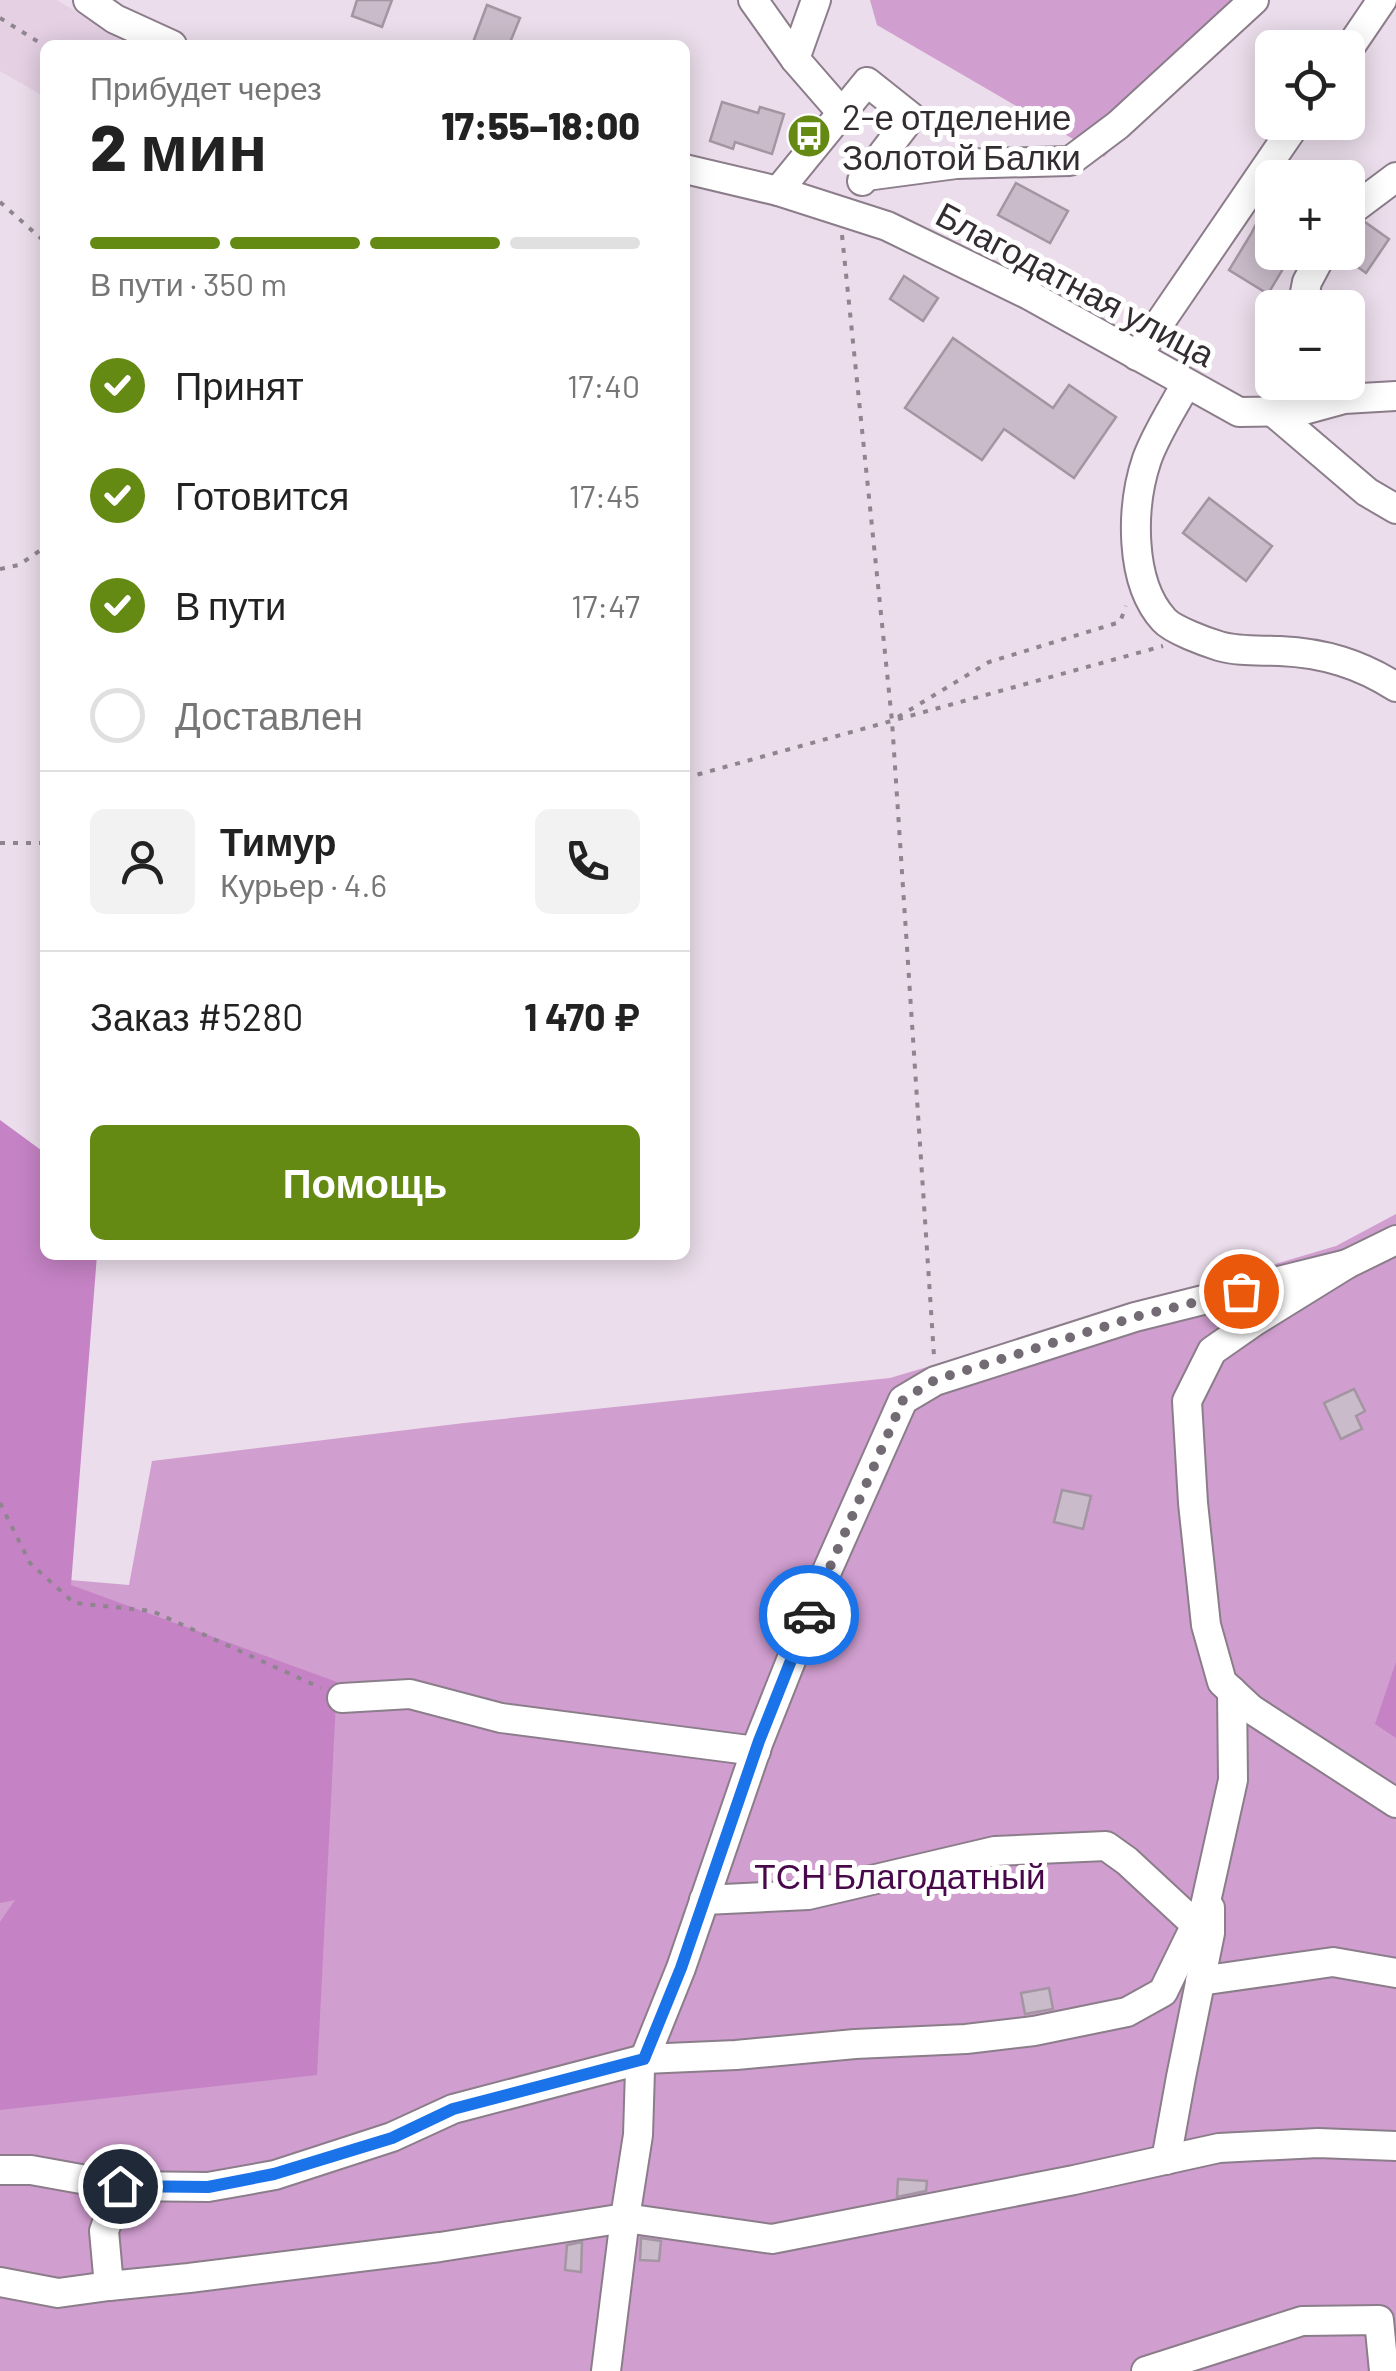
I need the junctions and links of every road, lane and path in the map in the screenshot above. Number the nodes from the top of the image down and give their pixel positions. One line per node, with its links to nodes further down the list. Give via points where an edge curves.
1 (88, 0): 8 (street)
2 (753, 0): 10 (street)
3 (816, 0): 10 (street)
4 (1254, 0): 14 (street, via 1070,161 956,164)
5 (1382, 0): 7 (street)
6 (0, 18): 9 (path)
7 (1362, 30)
8 (161, 40)
9 (40, 43)
10 (795, 59): 11 (street)
11 (842, 114): 14 (street, via 867,82 911,117); 16 (street)
12 (1285, 140): 21 (street)
13 (690, 169): 16 (street, Благодатная улица)
14 (866, 176): 19 (street)
15 (1396, 177): 17 (street)
16 (778, 191): 19 (street, Благодатная улица)
17 (1365, 198)
18 (0, 202): 20 (path)
19 (840, 210): 21 (street, Благодатная улица, via 888,226 1029,295); 32 (path)
20 (40, 238)
21 (1136, 356): 22 (street, Благодатная улица)
22 (1186, 384): 25 (street, Благодатная улица, via 1239,412); 30 (street, via 1148,458 1134,522 1148,597 1166,624)
23 (1396, 396): 25 (street, Благодатная улица)
24 (1278, 400): 25 (street)
25 (1272, 411): 26 (street)
26 (1396, 509)
27 (40, 551): 28 (path)
28 (0, 568)
29 (1127, 605): 32 (path, via 1120,622 989,662)
30 (1196, 637): 31 (street, via 1249,651 1314,653 1352,663); 32 (path)
31 (1396, 687)
32 (892, 721): 33 (path); 38 (path)
33 (690, 777)
34 (0, 842): 35 (path)
35 (40, 844)
36 (1396, 1240): 37 (street)
37 (1347, 1264): 38 (street, via 1135,1317); 40 (street, via 1212,1350 1187,1401 1206,1625 1222,1682)
38 (935, 1380): 42 (street, via 903,1400)
39 (0, 1503): 41 (path, via 30,1562 74,1603 152,1611)
40 (1232, 1691): 43 (street); 44 (street, via 1232,1780)
41 (342, 1698): 42 (street, via 410,1694 501,1718)
42 (756, 1751): 45 (street)
43 (1396, 1803)
44 (1210, 1886): 46 (street); 48 (street)
45 (704, 1900): 46 (street, via 808,1894 995,1851 1106,1846); 49 (street)
46 (1196, 1925): 49 (street, via 1163,1992 1127,2012 966,2039)
47 (1396, 1973): 48 (street, via 1334,1962)
48 (1200, 1980): 51 (street)
49 (644, 2059): 53 (street, via 453,2109 392,2138 274,2174 208,2187); 54 (street)
50 (1396, 2146): 51 (street, via 1219,2148)
51 (1166, 2160): 54 (street, via 772,2239)
52 (0, 2170): 53 (street)
53 (120, 2186): 56 (street, via 104,2231)
54 (625, 2218): 56 (street); 57 (street)
55 (0, 2282): 56 (street, via 58,2293)
56 (109, 2286)
57 (606, 2371)
58 (1146, 2371): 59 (street, via 1302,2321 1379,2320)
59 (1384, 2371)

